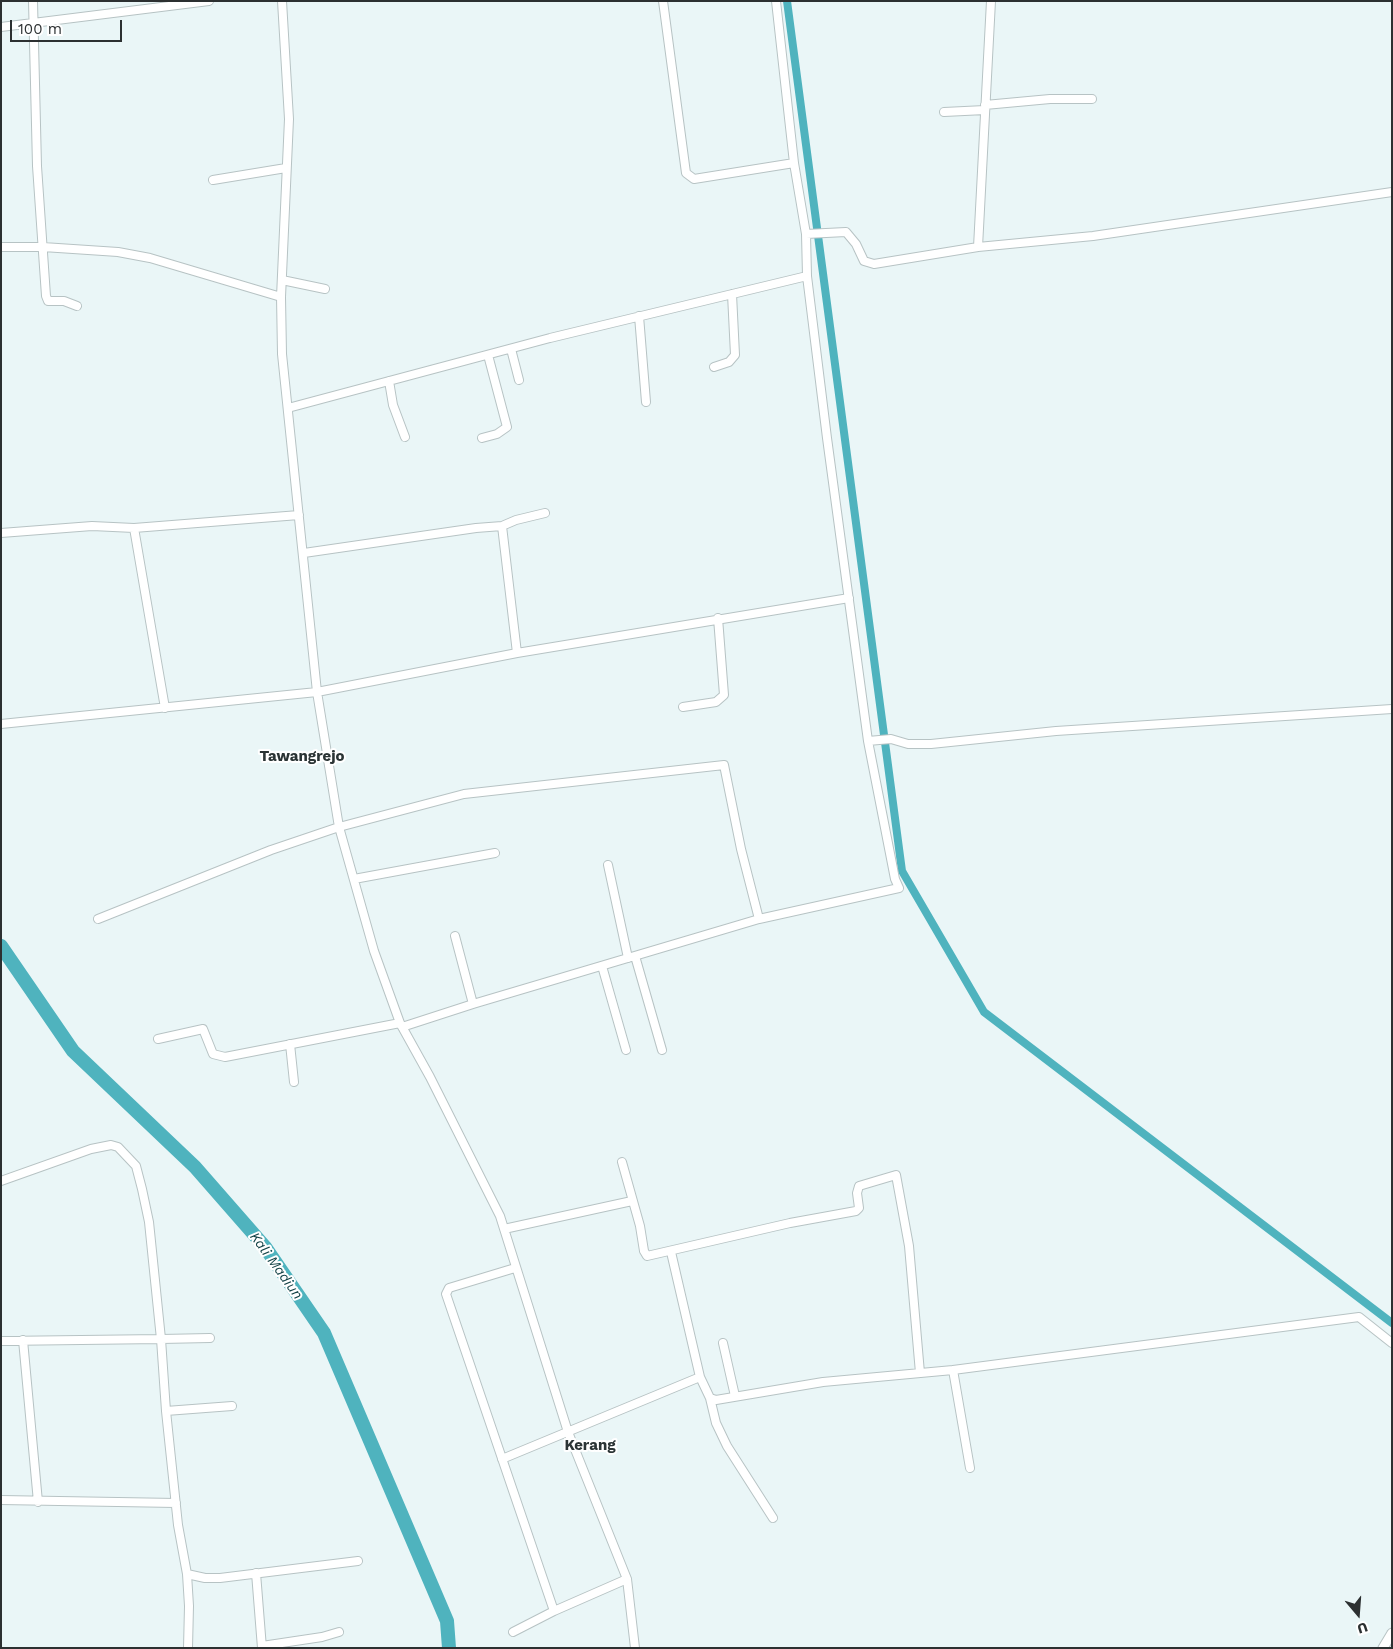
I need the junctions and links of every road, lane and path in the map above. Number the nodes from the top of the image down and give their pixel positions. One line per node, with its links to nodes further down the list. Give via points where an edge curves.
1 (33, 1): 7 (street)
2 (209, 1): 7 (street)
3 (282, 1): 13 (street, via 289,119)
4 (663, 1): 12 (street, via 686,173 694,179)
5 (776, 1): 12 (street)
6 (991, 1): 10 (street)
7 (34, 23): 8 (street); 18 (street, via 37,166)
8 (1, 27)
9 (1092, 99): 10 (street, via 1050,99)
10 (985, 107): 11 (street); 19 (street)
11 (944, 112)
12 (794, 163): 16 (street)
13 (286, 168): 14 (street); 21 (street)
14 (213, 180)
15 (1392, 192): 19 (street, via 1093,236)
16 (807, 234): 19 (street, via 846,232 864,261 869,263); 20 (street)
17 (1, 247): 18 (street)
18 (43, 247): 24 (street, via 118,252 150,258); 25 (street, via 47,299)
19 (978, 247)
20 (808, 276): 23 (street); 42 (street)
21 (282, 280): 22 (street); 24 (street)
22 (326, 289)
23 (732, 294): 26 (street); 29 (street, via 734,355 730,362)
24 (281, 298): 33 (street, via 282,354)
25 (77, 306)
26 (639, 316): 27 (street); 32 (street)
27 (511, 349): 28 (street); 30 (street)
28 (488, 355): 31 (street); 35 (street, via 507,427)
29 (714, 367)
30 (519, 380)
31 (389, 381): 33 (street); 34 (street, via 393,405)
32 (646, 402)
33 (288, 408): 37 (street)
34 (405, 437)
35 (482, 438)
36 (545, 513): 38 (street)
37 (299, 515): 39 (street); 41 (street)
38 (502, 526): 41 (street); 44 (street)
39 (134, 528): 40 (street, via 92,526); 47 (street)
40 (1, 533)
41 (304, 553): 45 (street)
42 (849, 598): 43 (street); 50 (street)
43 (718, 618): 44 (street); 46 (street, via 724,695 716,702)
44 (517, 653): 45 (street)
45 (317, 692): 47 (street); 51 (street)
46 (683, 707)
47 (165, 708): 49 (street)
48 (1392, 709): 50 (street, via 1056,731 931,744 908,744 891,739)
49 (1, 724)
50 (871, 741): 56 (street, via 899,888)
51 (339, 827): 54 (street); 55 (street, via 270,850); 56 (street, via 464,794 724,765)
52 (495, 852): 54 (street)
53 (608, 865): 58 (street)
54 (354, 880): 61 (street, via 374,952)
55 (98, 919)
56 (759, 919): 58 (street)
57 (455, 936): 60 (street)
58 (632, 957): 59 (street); 65 (street)
59 (602, 966): 60 (street); 64 (street)
60 (474, 1004): 61 (street)
61 (401, 1025): 63 (street); 70 (street)
62 (158, 1039): 63 (street, via 203,1029 213,1054 220,1057)
63 (290, 1044): 66 (street)
64 (626, 1050)
65 (662, 1050)
66 (294, 1082)
67 (622, 1162): 69 (street)
68 (1, 1181): 74 (street, via 91,1149 118,1146 129,1155 136,1166 149,1222)
69 (632, 1200): 70 (street); 71 (street, via 645,1255)
70 (504, 1229): 72 (street)
71 (670, 1252): 80 (street, via 856,1211 859,1186 896,1175 909,1246); 81 (street)
72 (515, 1268): 86 (street); 87 (street, via 446,1291)
73 (210, 1338): 74 (street)
74 (162, 1339): 75 (street); 85 (street)
75 (23, 1340): 76 (street); 90 (street)
76 (1, 1341)
77 (722, 1343): 82 (street)
78 (1392, 1343): 79 (street, via 1359,1317)
79 (953, 1370): 80 (street); 88 (street)
80 (920, 1373): 82 (street, via 823,1382)
81 (700, 1378): 83 (street); 86 (street)
82 (736, 1396): 83 (street)
83 (710, 1398): 92 (street, via 716,1423 727,1446)
84 (232, 1406): 85 (street)
85 (166, 1411): 91 (street)
86 (568, 1432): 87 (street); 96 (street)
87 (502, 1459): 97 (street)
88 (970, 1468)
89 (1, 1500): 90 (street)
90 (38, 1502): 91 (street)
91 (176, 1503): 95 (street)
92 (773, 1518)
93 (358, 1561): 94 (street)
94 (256, 1573): 95 (street, via 205,1578); 101 (street)
95 (187, 1574): 102 (street)
96 (627, 1579): 97 (street); 103 (street)
97 (554, 1611): 99 (street)
98 (340, 1632): 101 (street)
99 (513, 1632)
100 (1392, 1632): 104 (main road)
101 (262, 1647)
102 (188, 1648)
103 (635, 1648)
104 (1383, 1648)

